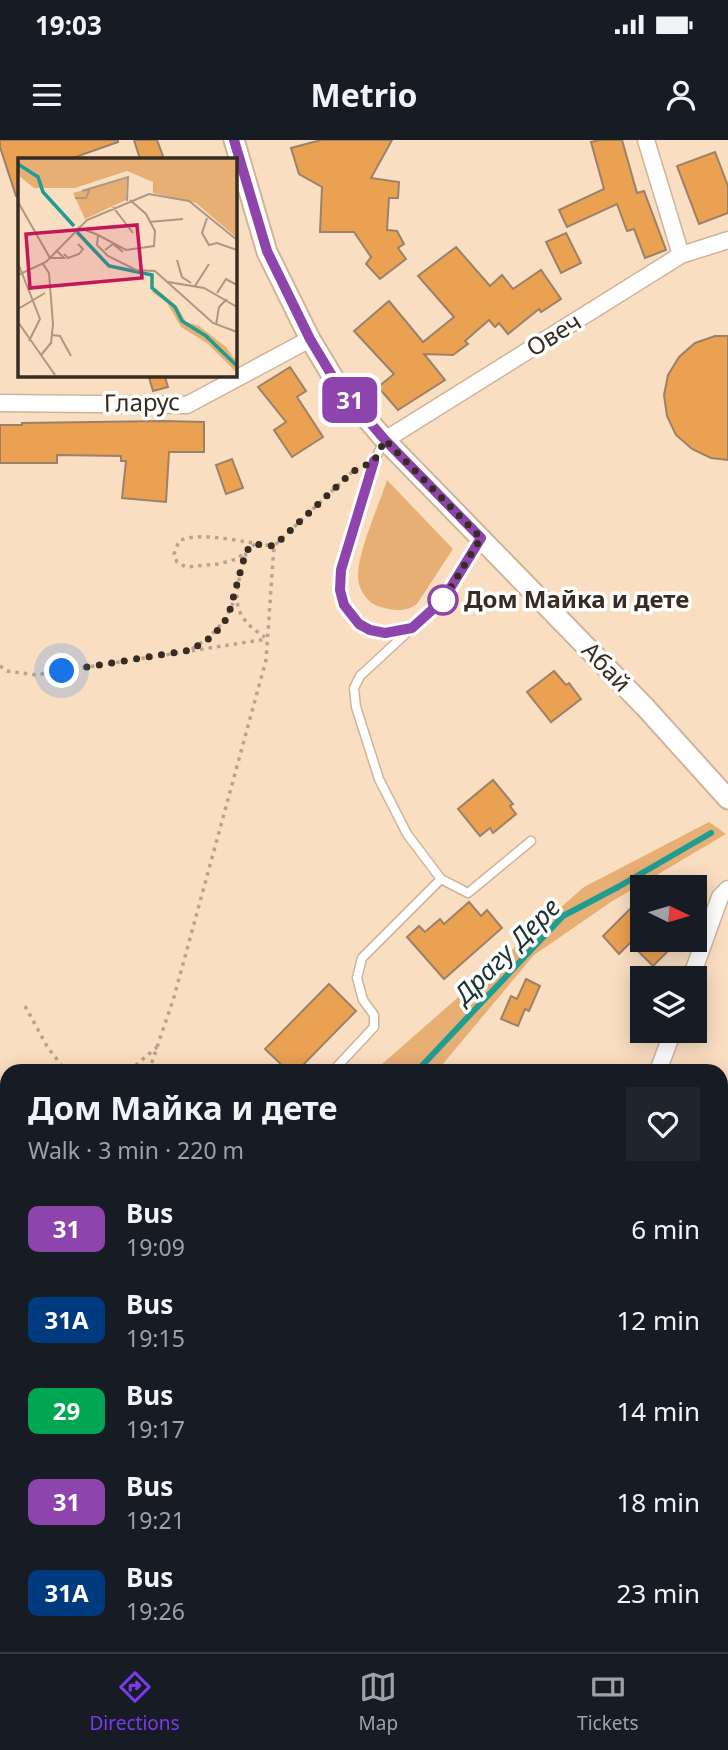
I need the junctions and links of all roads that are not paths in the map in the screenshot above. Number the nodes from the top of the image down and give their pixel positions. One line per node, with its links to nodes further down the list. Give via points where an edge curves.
1 (234, 140): 5 (street, Абай, via 267,251)
2 (646, 140): 4 (street)
3 (728, 240): 4 (street, Овеч)
4 (681, 255): 7 (street, Овеч)
5 (310, 339): 6 (street, Гларус, via 187,405); 7 (street, Абай, via 337,384)
6 (0, 403)
7 (385, 440): 8 (street, Абай); 9 (lane, via 374,461 341,570 340,590 344,605 370,630 385,633)
8 (481, 538): 9 (lane, via 443,600); 10 (street, Абай)
9 (412, 628): 12 (lane, via 360,676 354,688 356,707 379,779 407,834)
10 (728, 799)
11 (531, 841): 12 (lane, via 468,893)
12 (441, 879): 16 (lane, via 362,958 358,978 363,1000 374,1015 374,1027)
13 (728, 890): 14 (street, via 720,897)
14 (695, 966)
15 (668, 1043): 17 (street)
16 (340, 1064)
17 (661, 1064)

